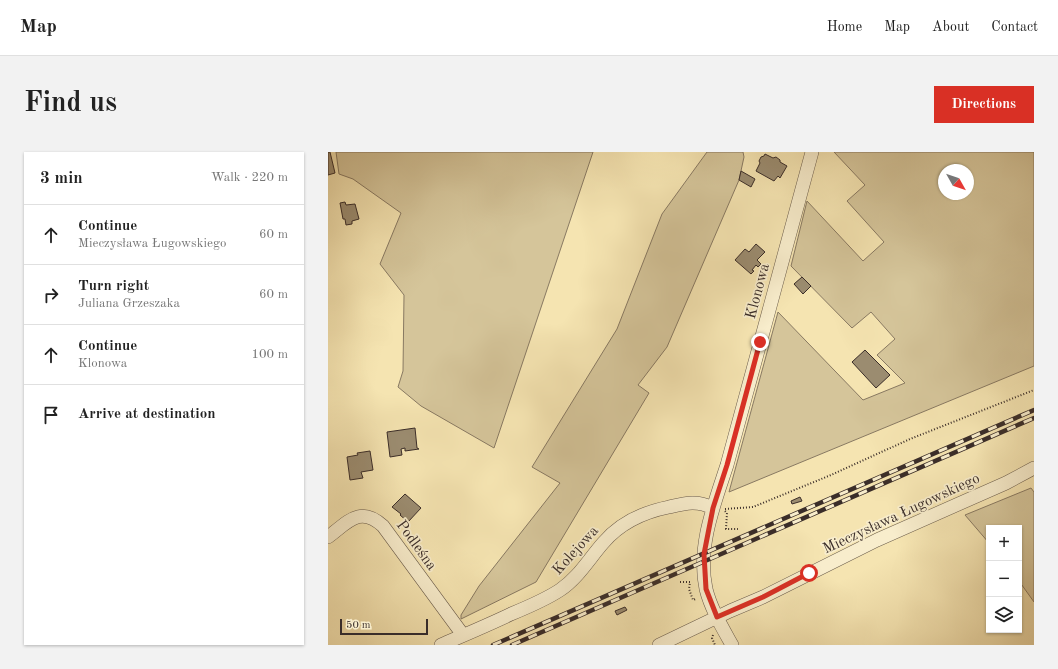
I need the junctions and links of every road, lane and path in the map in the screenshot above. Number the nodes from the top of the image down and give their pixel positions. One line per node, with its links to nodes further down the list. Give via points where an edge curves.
1 (812, 152): 4 (street, Klonowa)
2 (1034, 390): 5 (path, via 753,507 722,509 727,513 726,529)
3 (1034, 468): 9 (street, Mieczysława Ługowskiego)
4 (713, 508): 9 (street, Klonowa, via 703,558 706,589); 10 (street, Kolejowa, via 700,503 678,505 629,522 603,542 572,580 561,589)
5 (738, 529)
6 (328, 537): 10 (street, Podleśna, via 356,517 368,516 383,526)
7 (680, 582): 8 (path, via 690,582 692,600)
8 (699, 598)
9 (717, 617): 12 (street, Mieczysława Ługowskiego); 13 (street, Klonowa)
10 (463, 635): 11 (street, Kolejowa)
11 (441, 645)
12 (658, 645)
13 (732, 645)

